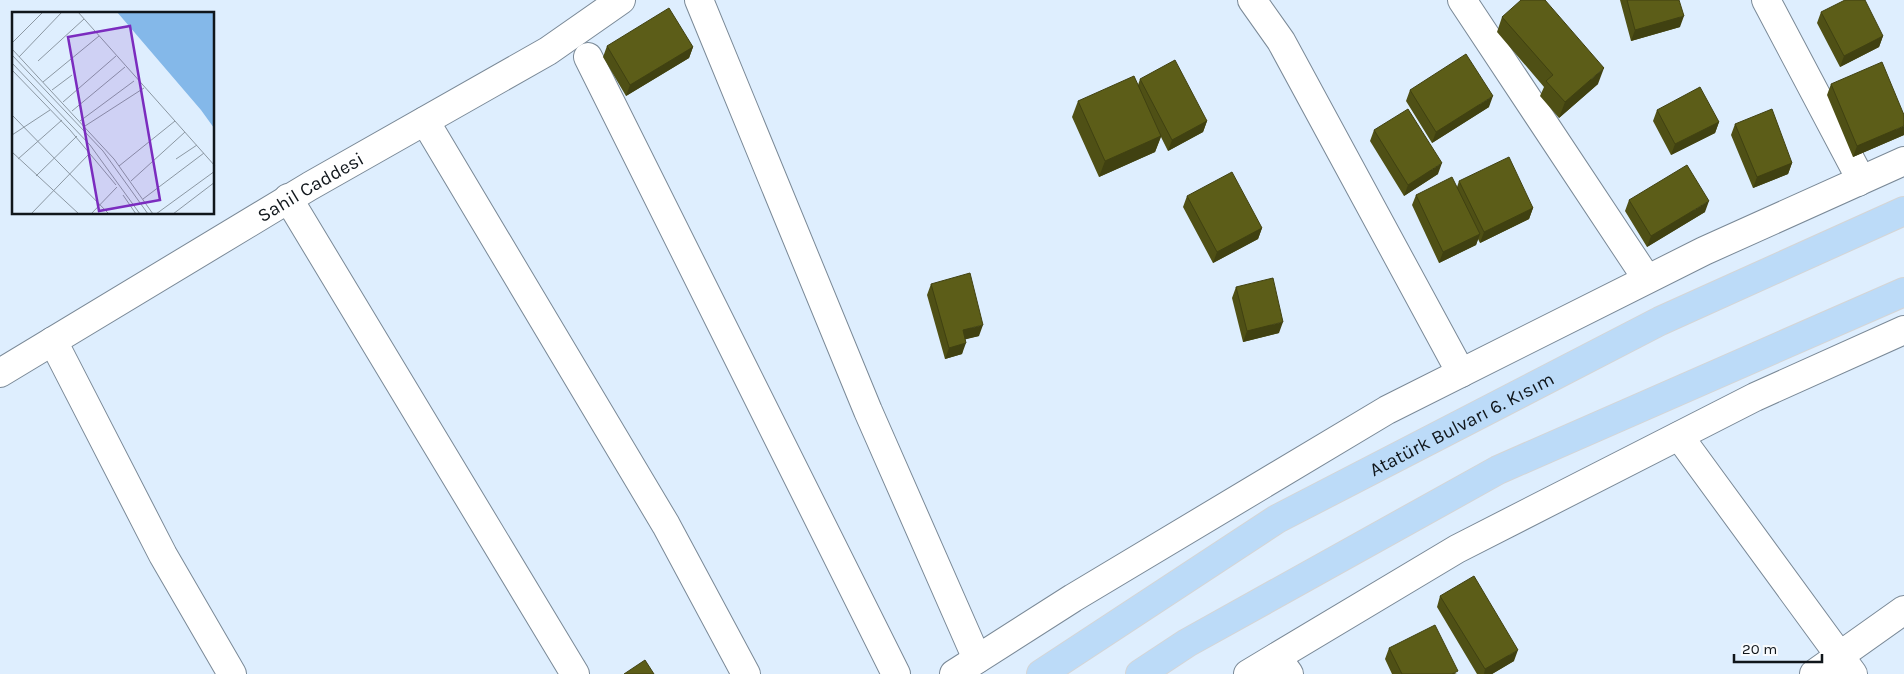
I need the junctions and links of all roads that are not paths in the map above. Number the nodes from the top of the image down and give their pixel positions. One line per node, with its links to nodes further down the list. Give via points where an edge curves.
1 (621, 0): 7 (street, Sahil Caddesi, via 548,51)
2 (699, 0): 20 (street, via 868,412)
3 (1252, 0): 17 (street, via 1282,41)
4 (1462, 0): 12 (street)
5 (1766, 0): 9 (street, via 1858,174)
6 (588, 57): 26 (street)
7 (425, 121): 10 (street, Sahil Caddesi); 25 (street, via 666,525)
8 (1904, 161): 9 (street)
9 (1858, 182): 12 (street)
10 (288, 198): 15 (street, Sahil Caddesi); 24 (street)
11 (1904, 210): 28 (highway, Atatürk Bulvarı 6. Kısım, via 1660,321 1277,519)
12 (1647, 279): 17 (street)
13 (1904, 292): 29 (highway, via 1498,470 1187,643)
14 (1904, 330): 18 (street)
15 (53, 341): 16 (street, Sahil Caddesi); 23 (street, via 163,555)
16 (0, 373)
17 (1461, 373): 20 (street, via 1378,415 1081,592)
18 (1679, 436): 21 (street, via 1457,549); 22 (street)
19 (1904, 610): 22 (street)
20 (977, 659): 27 (street)
21 (1283, 665): 30 (street)
22 (1846, 665): 31 (street)
23 (232, 674)
24 (575, 674)
25 (746, 674)
26 (896, 674)
27 (954, 674)
28 (1041, 674)
29 (1140, 674)
30 (1248, 674)
31 (1814, 674)

